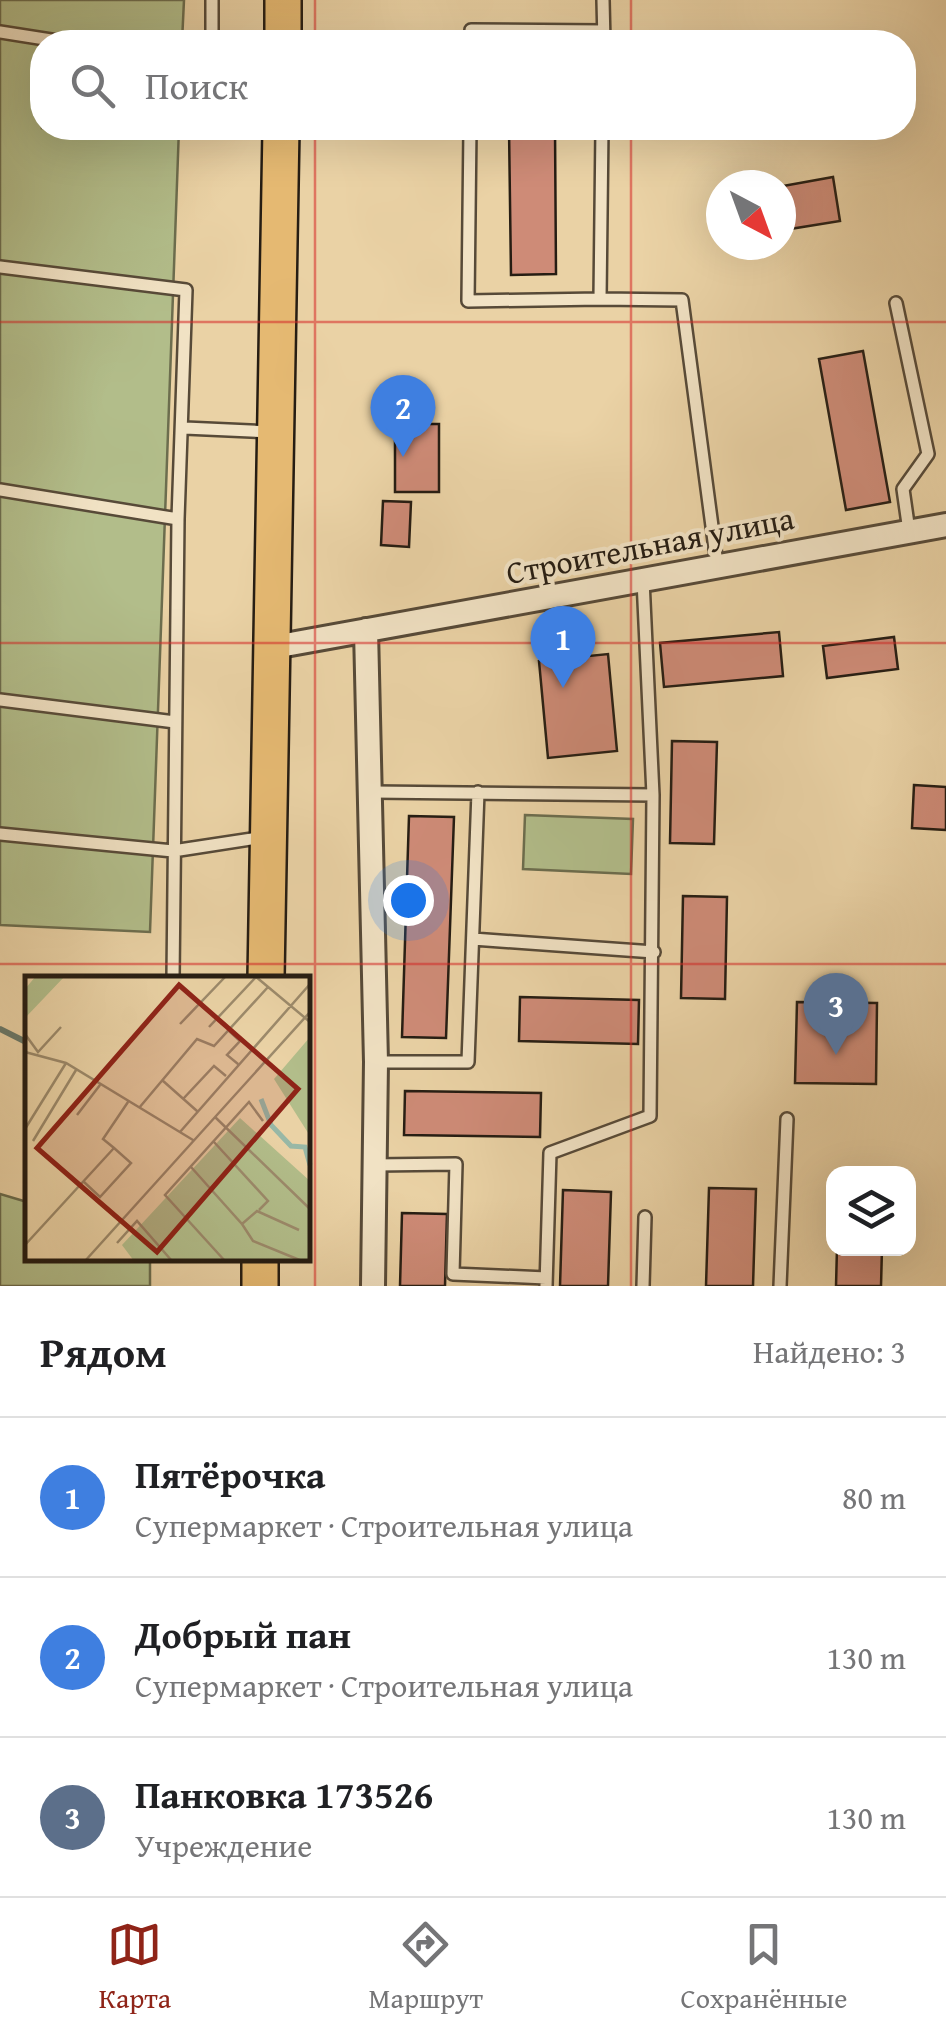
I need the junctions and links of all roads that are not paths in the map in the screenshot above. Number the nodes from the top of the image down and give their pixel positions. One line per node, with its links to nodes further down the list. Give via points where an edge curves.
1 (212, 0): 4 (lane)
2 (283, 0): 5 (main road)
3 (603, 0): 6 (lane)
4 (212, 30)
5 (283, 30)
6 (604, 30)
7 (0, 32): 8 (lane)
8 (30, 37)
9 (282, 140): 16 (main road)
10 (470, 140): 13 (lane, via 468,301)
11 (602, 140): 13 (lane)
12 (0, 268): 15 (lane, via 186,290)
13 (600, 299): 21 (lane, via 682,300)
14 (896, 303): 20 (lane, via 928,454 903,488)
15 (185, 428): 16 (lane); 18 (lane)
16 (277, 432): 24 (main road)
17 (0, 490): 18 (lane)
18 (178, 519): 26 (lane)
19 (946, 525): 20 (street, Строительная улица)
20 (909, 531): 21 (street, Строительная улица)
21 (717, 564): 22 (street, Строительная улица)
22 (643, 580): 23 (street, Строительная улица); 29 (lane)
23 (366, 630): 24 (street, Строительная улица); 27 (street)
24 (274, 647): 31 (main road)
25 (0, 700): 26 (lane)
26 (175, 722): 32 (lane)
27 (373, 792): 28 (lane); 37 (street)
28 (478, 792): 29 (lane); 33 (lane)
29 (653, 795): 34 (lane)
30 (0, 834): 32 (lane)
31 (270, 836): 32 (lane); 36 (main road)
32 (173, 852): 35 (lane)
33 (473, 939): 34 (lane); 37 (lane, via 468,1062)
34 (654, 952): 41 (lane, via 650,1116 550,1153)
35 (173, 976)
36 (266, 976)
37 (376, 1062): 39 (street)
38 (787, 1119): 44 (lane)
39 (375, 1165): 41 (lane, via 456,1164 454,1274); 42 (street)
40 (645, 1217): 43 (lane)
41 (546, 1282)
42 (373, 1286)
43 (643, 1286)
44 (780, 1286)

